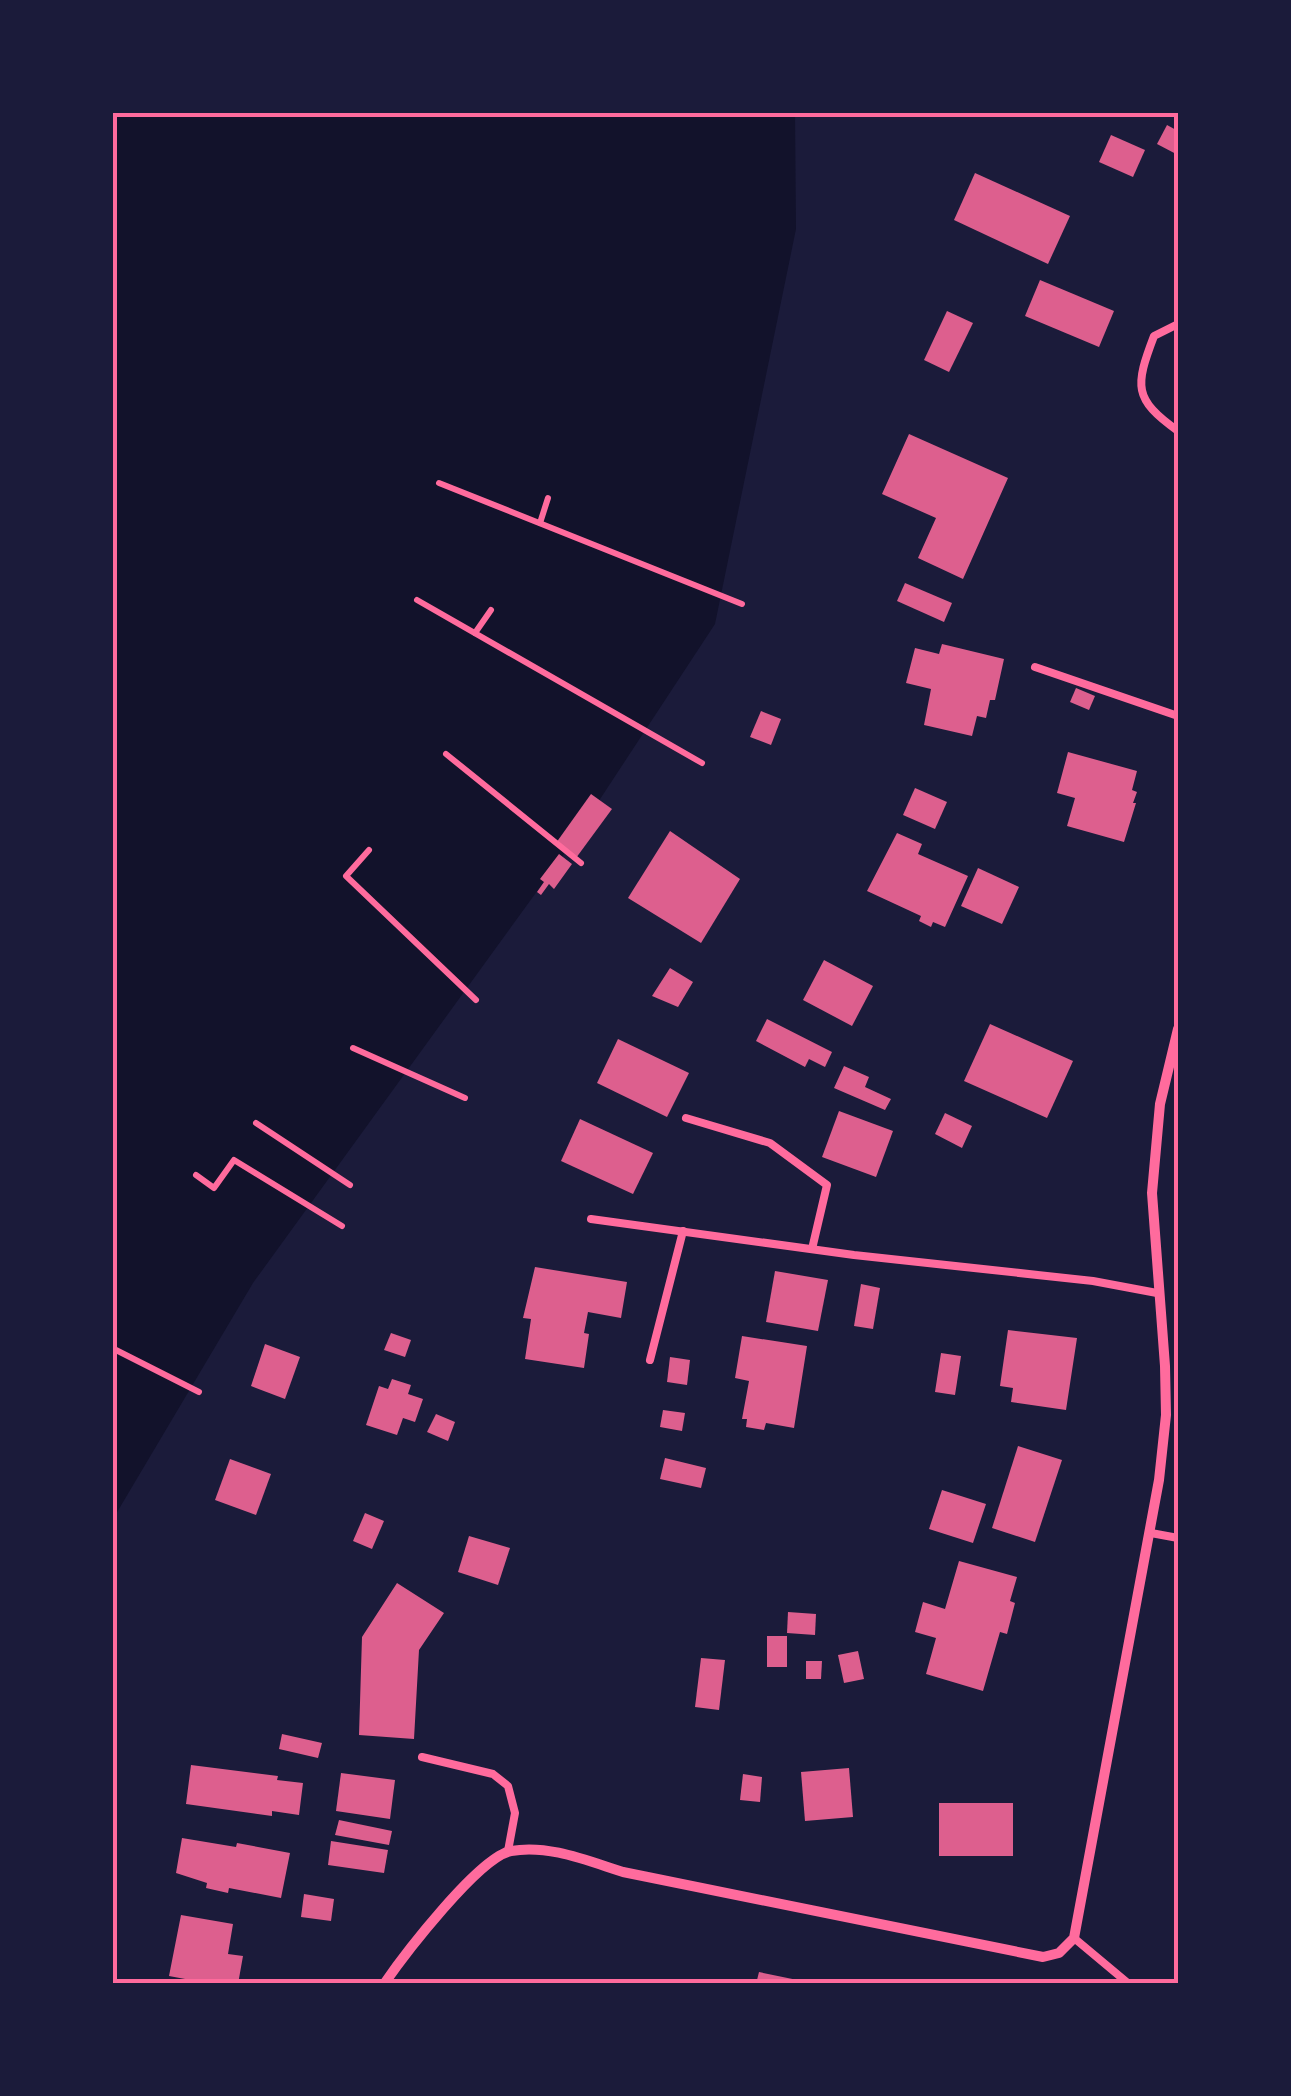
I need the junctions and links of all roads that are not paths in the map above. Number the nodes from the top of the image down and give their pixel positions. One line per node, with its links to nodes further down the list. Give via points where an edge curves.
1 (1178, 324): 2 (lane, via 1154,336 1142,367 1150,411)
2 (1178, 431)
3 (1035, 667): 4 (lane)
4 (1178, 716)
5 (1178, 1029): 10 (street, via 1154,1147)
6 (686, 1118): 9 (lane, via 770,1143 827,1184)
7 (591, 1219): 8 (lane)
8 (683, 1231): 9 (lane); 11 (lane)
9 (812, 1249): 10 (lane)
10 (1157, 1292): 12 (street)
11 (650, 1360)
12 (1165, 1426): 13 (lane); 14 (street)
13 (1178, 1429)
14 (1151, 1534): 15 (lane); 18 (street)
15 (1178, 1538)
16 (422, 1757): 17 (lane, via 493,1774 508,1786 515,1814)
17 (508, 1851): 18 (street, via 564,1854 1043,1957); 19 (street, via 485,1865)
18 (1074, 1938): 20 (lane)
19 (384, 1984)
20 (1129, 1984)

